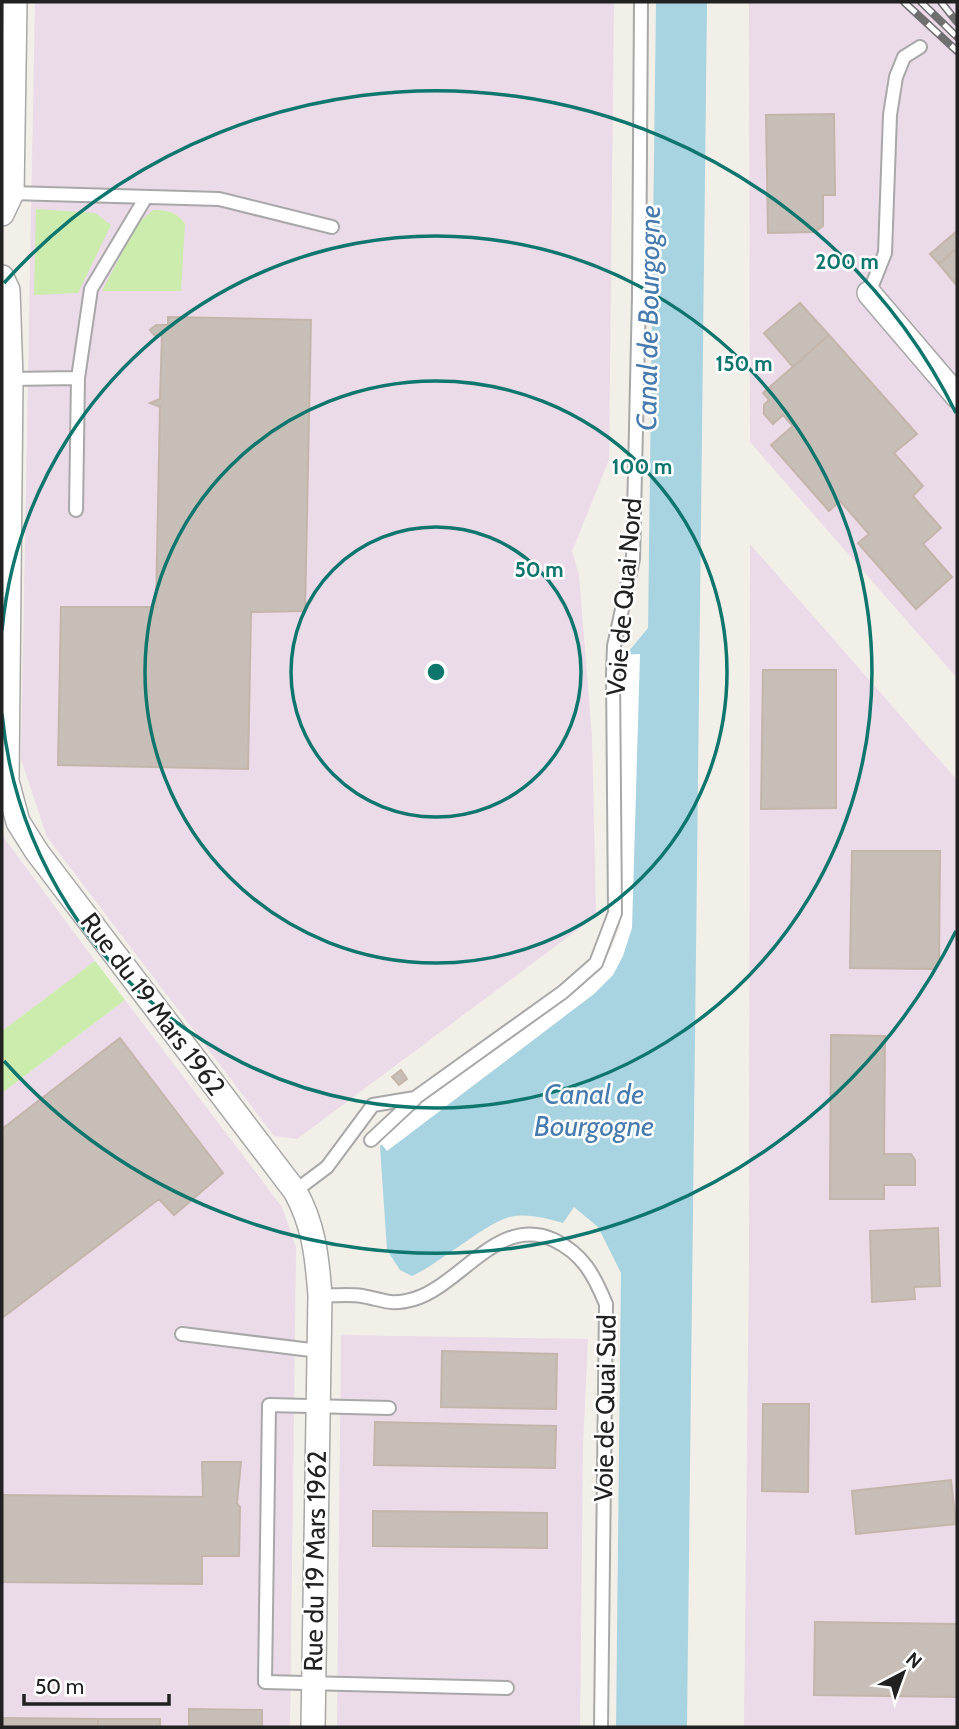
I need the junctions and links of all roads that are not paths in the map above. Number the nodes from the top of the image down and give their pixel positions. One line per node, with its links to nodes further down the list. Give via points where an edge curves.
1 (15, 2): 4 (street)
2 (641, 2): 16 (lane, Voie de Quai Nord, via 633,558 614,646 613,674 615,913 596,963 563,992)
3 (920, 47): 9 (lane, via 904,57 896,77 888,141 886,253)
4 (12, 193): 5 (lane); 6 (street)
5 (145, 197): 7 (lane, via 219,199); 11 (lane, via 91,289)
6 (2, 215)
7 (332, 227)
8 (2, 277): 10 (street, Rue du 19 Mars 1962, via 8,290)
9 (869, 293): 13 (street)
10 (6, 333): 12 (street, Rue du 19 Mars 1962)
11 (78, 378): 12 (lane); 14 (lane)
12 (11, 379): 15 (street, Rue du 19 Mars 1962)
13 (957, 396)
14 (76, 510)
15 (5, 612): 18 (street, Rue du 19 Mars 1962, via 7,782 18,822)
16 (415, 1098): 17 (lane, Voie de Quai Nord); 18 (lane, Voie de Quai Nord, via 373,1105 327,1167)
17 (371, 1140)
18 (295, 1191): 19 (street, Rue du 19 Mars 1962, via 310,1219)
19 (320, 1295): 21 (street, Rue du 19 Mars 1962); 27 (lane, Voie de Quai Sud, via 362,1296 390,1304 417,1298 515,1236 543,1235 572,1249 592,1271 607,1304)
20 (182, 1334): 21 (lane)
21 (319, 1352): 22 (street, Rue du 19 Mars 1962)
22 (318, 1406): 23 (lane); 24 (street, Rue du 19 Mars 1962); 24 (lane, via 269,1405 265,1682)
23 (389, 1408)
24 (313, 1684): 25 (lane); 26 (street, Rue du 19 Mars 1962)
25 (508, 1688)
26 (313, 1727)
27 (601, 1727)

